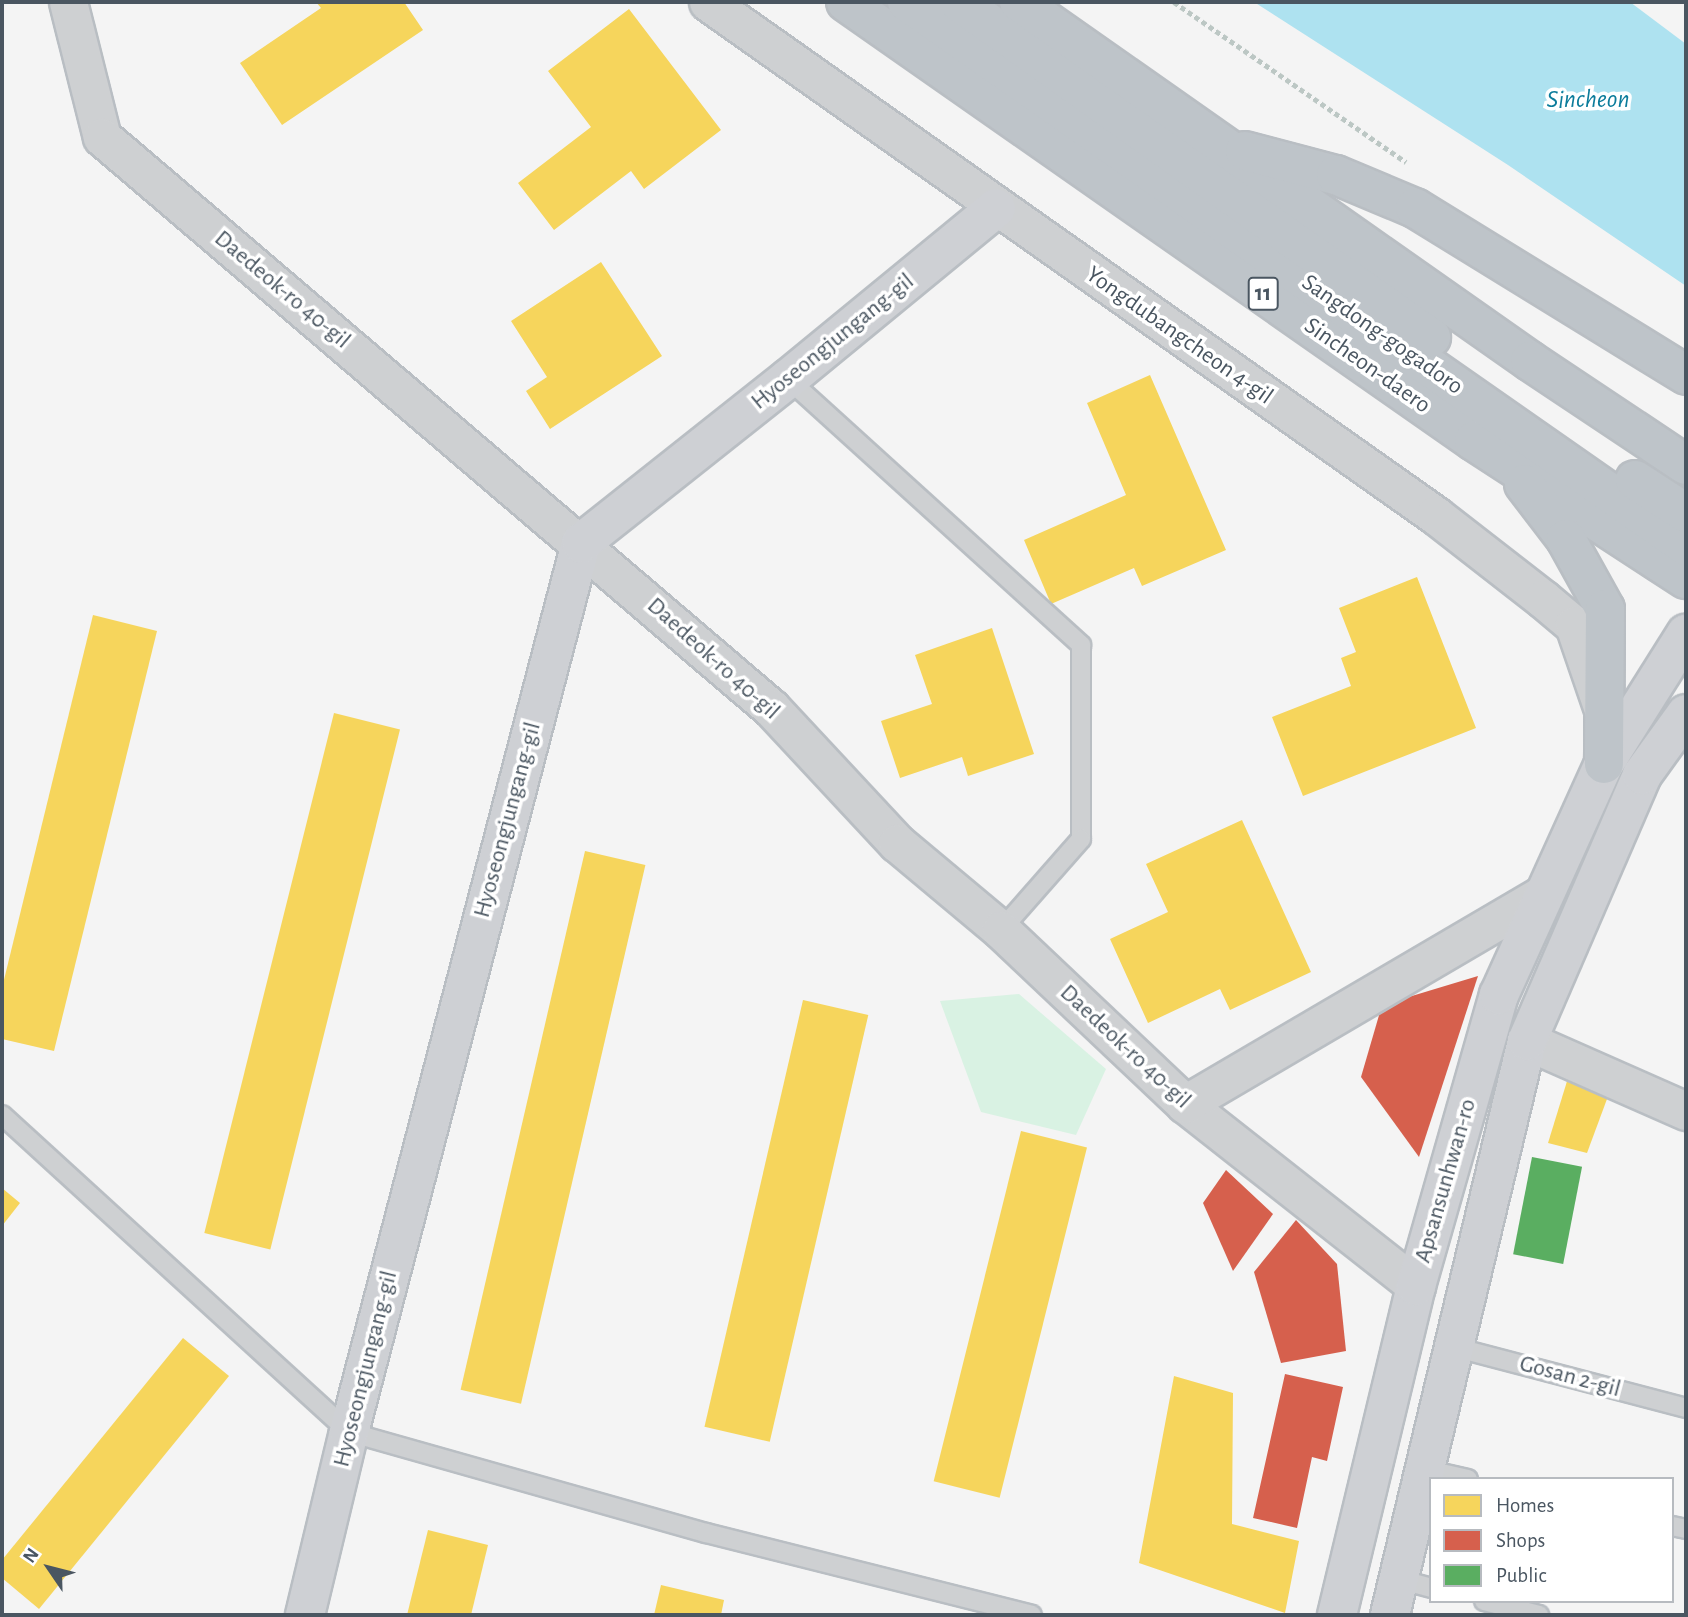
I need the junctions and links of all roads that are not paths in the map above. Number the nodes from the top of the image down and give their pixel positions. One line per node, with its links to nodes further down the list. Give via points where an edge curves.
1 (68, 2): 15 (street, Daedeok-ro 40-gil, via 102,137)
2 (708, 2): 8 (street, Yongdubangcheon 4-gil)
3 (846, 2): 12 (highway, Sincheon-daero / 11)
4 (906, 2): 9 (highway, Sangdong-gogadoro)
5 (959, 2): 9 (highway, Sangdong-gogadoro)
6 (1019, 2): 7 (highway)
7 (1221, 145): 10 (highway, via 1336,175 1415,208); 13 (highway)
8 (996, 208): 11 (main road, Hyoseongjungang-gil); 19 (street, Yongdubangcheon 4-gil, via 1435,515 1543,598 1574,625)
9 (1305, 265): 14 (highway, Sangdong-gogadoro); 16 (highway, Sangdong-gogadoro)
10 (1685, 374)
11 (788, 379): 15 (main road, Hyoseongjungang-gil); 23 (lane, via 1081,645 1081,839)
12 (1506, 460): 17 (highway, Sincheon-daero / 11); 19 (highway, via 1566,539 1605,609)
13 (1686, 465)
14 (1686, 513)
15 (581, 543): 23 (street, Daedeok-ro 40-gil, via 771,708 897,843); 31 (main road, Hyoseongjungang-gil)
16 (1686, 546)
17 (1686, 579)
18 (1686, 634): 21 (main road, Apsansunhwan-ro)
19 (1602, 707): 21 (highway)
20 (1686, 714): 24 (main road, Apsansunhwan-ro, via 1643,775)
21 (1604, 764): 22 (main road, Apsansunhwan-ro)
22 (1544, 893): 25 (street); 28 (main road, Apsansunhwan-ro, via 1499,995)
23 (1001, 930): 25 (street, Daedeok-ro 40-gil)
24 (1527, 1041): 26 (street); 29 (main road, Apsansunhwan-ro)
25 (1185, 1104): 28 (street, Daedeok-ro 40-gil)
26 (1686, 1111)
27 (2, 1115): 31 (lane)
28 (1416, 1286): 38 (main road, Apsansunhwan-ro)
29 (1454, 1347): 30 (lane, Gosan 2-gil); 32 (main road, Apsansunhwan-ro)
30 (1686, 1408)
31 (349, 1432): 36 (main road, Hyoseongjungang-gil); 37 (lane, via 706,1533)
32 (1424, 1468): 33 (lane); 34 (main road, Apsansunhwan-ro)
33 (1460, 1477)
34 (1406, 1594)
35 (1492, 1603): 39 (lane)
36 (305, 1615)
37 (1032, 1615)
38 (1338, 1615)
39 (1539, 1615)

